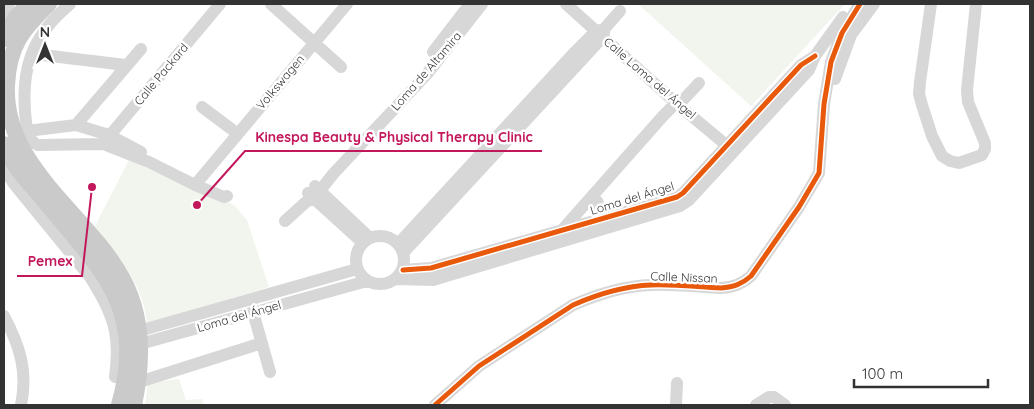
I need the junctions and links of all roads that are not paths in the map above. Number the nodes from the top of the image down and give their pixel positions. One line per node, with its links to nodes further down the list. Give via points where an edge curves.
1 (9, 4): 17 (street)
2 (29, 4): 19 (main road, via 15,18)
3 (49, 4): 49 (main road, via 22,31 10,58 9,116 16,139 31,164 106,254 123,280)
4 (70, 4): 30 (street, via 49,25 28,63 24,84)
5 (220, 4): 32 (street, Calle Packard)
6 (270, 4): 20 (street)
7 (347, 4): 20 (street, Volkswagen)
8 (470, 4): 36 (street, via 421,68)
9 (482, 4): 36 (street, Loma de Altamira, via 427,74)
10 (566, 4): 18 (street, Calle Loma del Ángel)
11 (855, 4): 34 (street, Loma del Ángel, via 815,56 801,65)
12 (860, 4): 27 (street, via 835,50)
13 (874, 4): 27 (street, via 851,36)
14 (931, 4): 15 (street, via 919,94 932,136 942,156 950,162 982,155 985,149 966,90)
15 (976, 4)
16 (620, 11): 18 (street)
17 (4, 15)
18 (601, 32): 26 (street, Calle Loma del Ángel); 42 (street, via 573,54)
19 (4, 38)
20 (314, 42): 24 (street); 31 (street, Volkswagen)
21 (141, 49): 23 (street)
22 (43, 55): 23 (street)
23 (126, 66): 29 (street)
24 (341, 66)
25 (699, 83): 26 (street)
26 (680, 104): 34 (street, Calle Loma del Ángel); 37 (street); 40 (street)
27 (824, 104): 58 (street, Calle Nissan, via 819,173 751,276 742,284 721,288 653,284 611,291 586,300 479,366)
28 (202, 107): 31 (street)
29 (76, 125): 30 (street); 32 (street)
30 (28, 131): 32 (street, via 38,145)
31 (238, 134): 32 (street, Volkswagen, via 197,183)
32 (106, 140)
33 (4, 144): 56 (main road, via 17,168 102,272 115,295 128,342 126,375)
34 (730, 148): 39 (street, Loma del Ángel, via 683,193)
35 (4, 168): 52 (street, via 99,292 114,325 118,343)
36 (313, 194): 38 (street, Loma de Altamira); 41 (street)
37 (597, 201): 39 (street); 40 (street)
38 (285, 221)
39 (607, 222): 40 (street, Loma del Ángel)
40 (565, 235): 44 (street, Loma del Ángel, via 433,280)
41 (366, 241): 42 (street, via 384,236); 43 (street, via 356,255)
42 (401, 248): 44 (street, via 404,264)
43 (357, 269): 45 (street); 48 (street, Loma del Ángel)
44 (400, 274): 45 (street, via 382,285)
45 (367, 281): 46 (street, Loma del Ángel)
46 (253, 312): 48 (street, Loma del Ángel); 50 (street)
47 (4, 316): 55 (street, via 21,354 25,375)
48 (158, 333): 49 (street, Loma del Ángel)
49 (140, 338): 53 (main road)
50 (262, 344): 51 (street); 53 (street)
51 (270, 372)
52 (115, 377)
53 (139, 382): 57 (main road)
54 (677, 383): 59 (street)
55 (21, 405)
56 (119, 405)
57 (134, 405)
58 (434, 405)
59 (676, 405)
60 (756, 405): 61 (street, via 769,396)
61 (785, 405)

